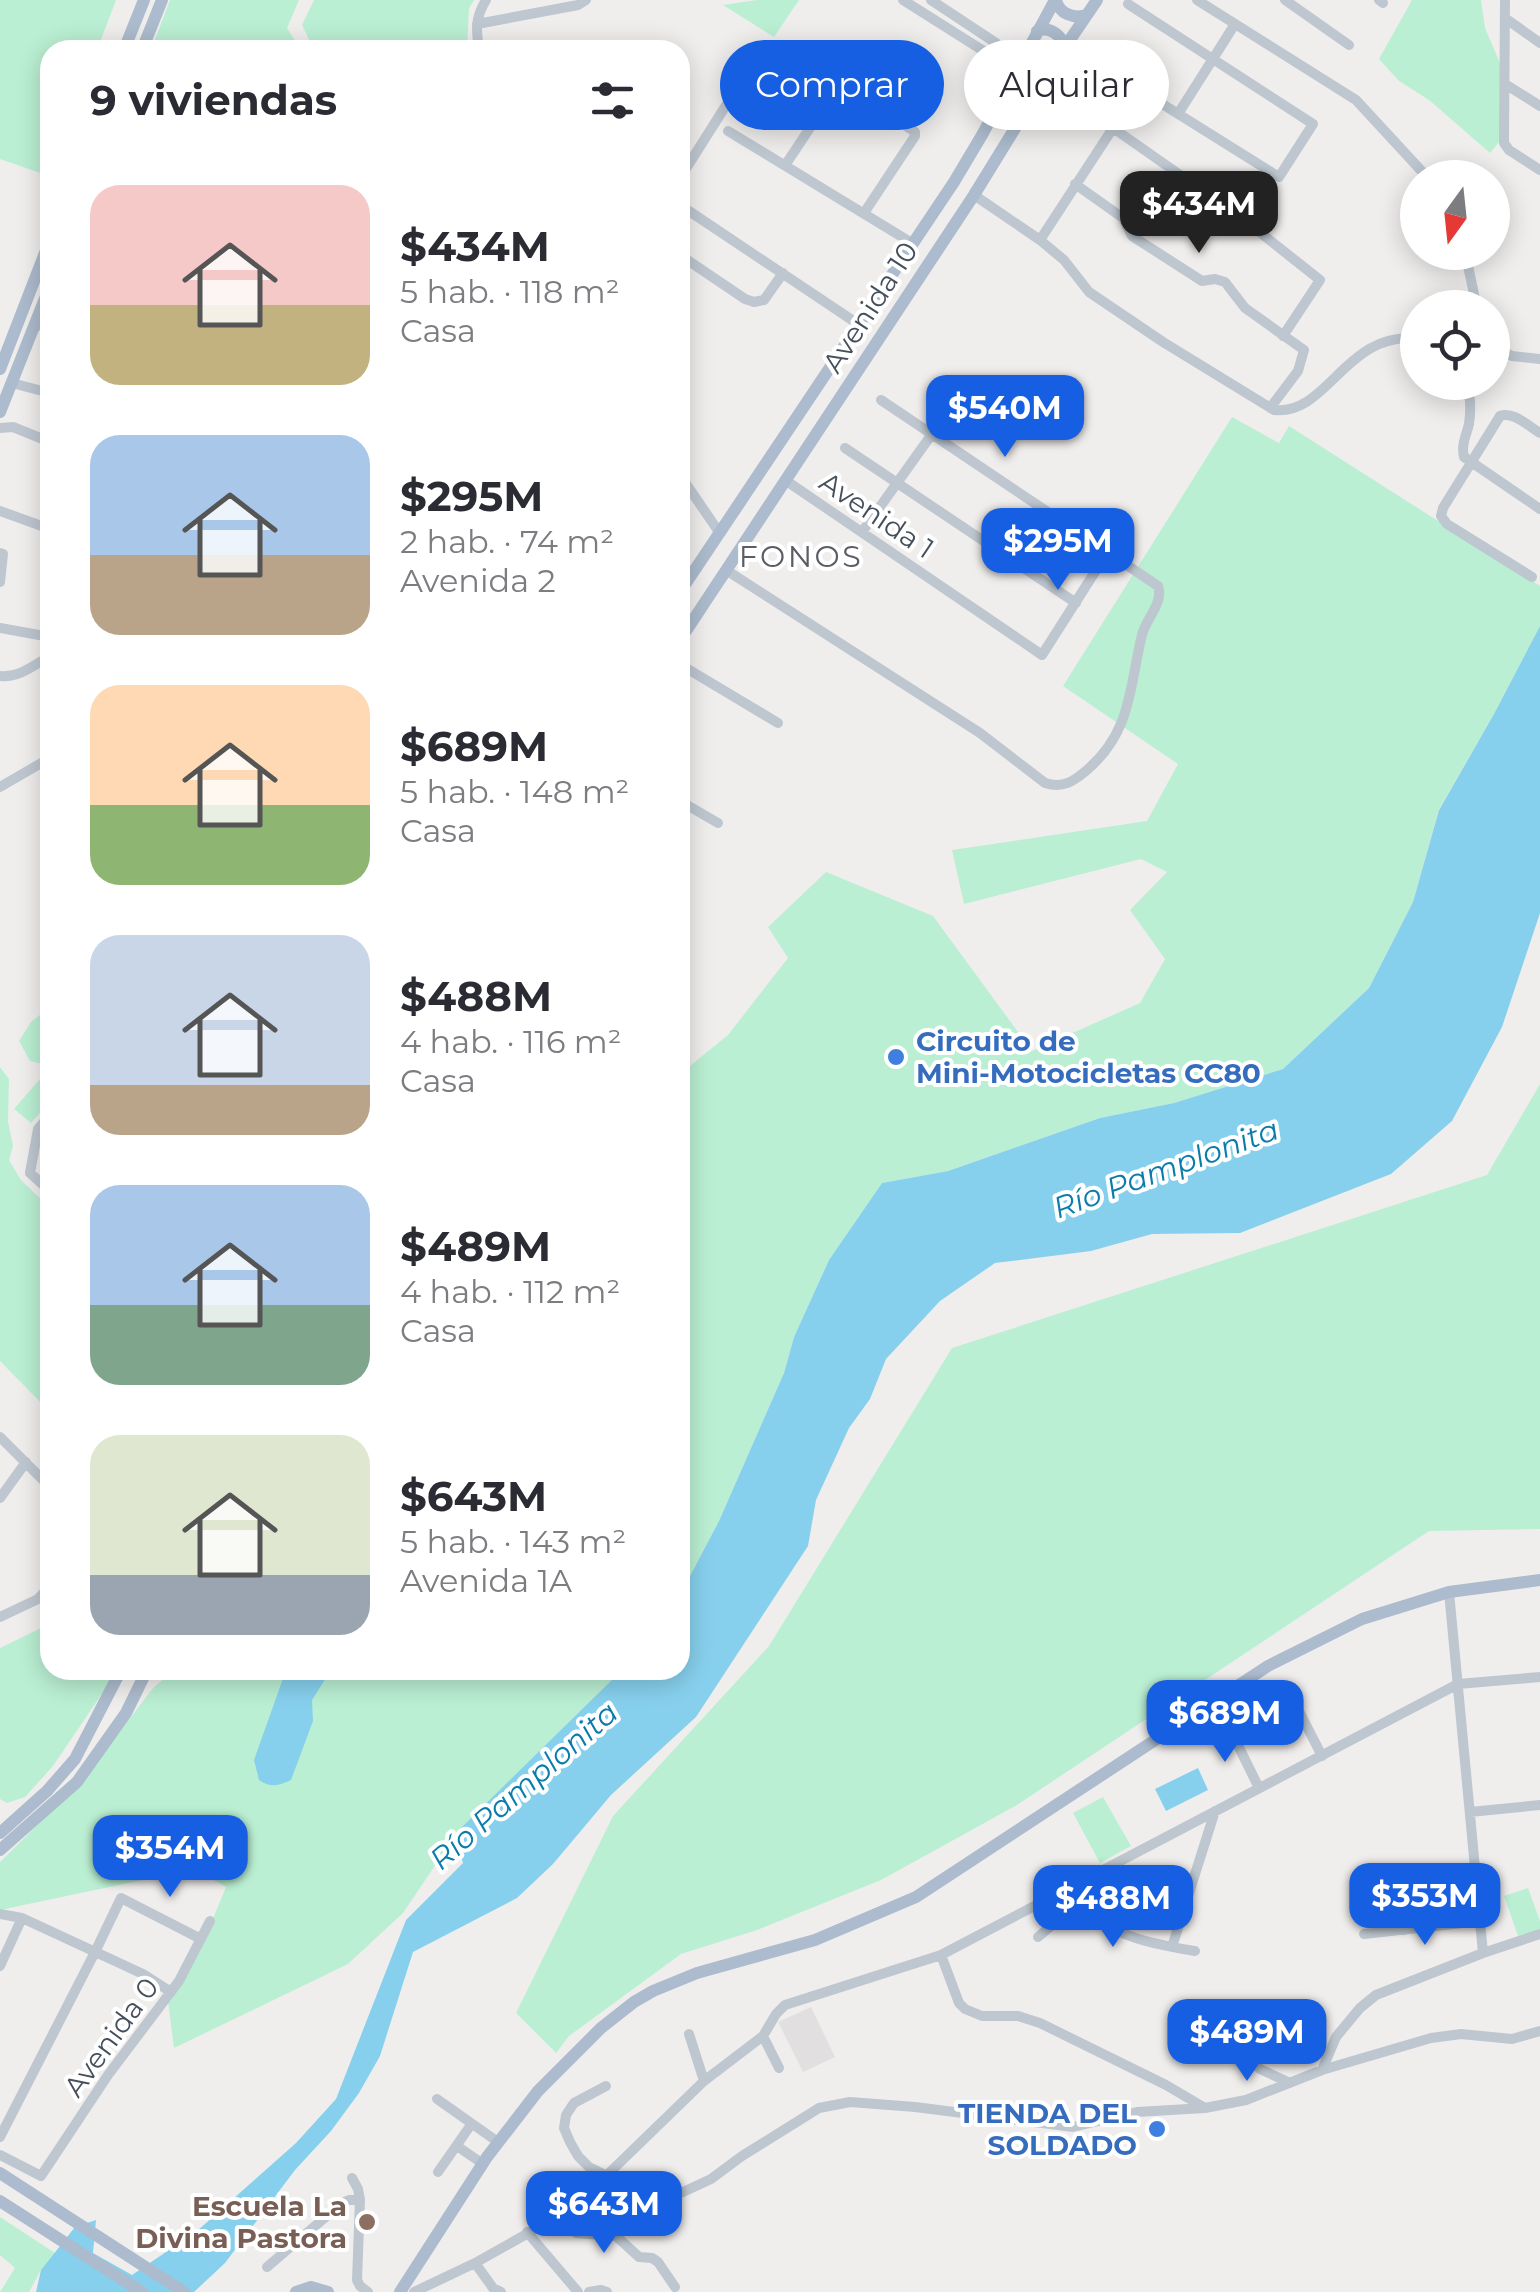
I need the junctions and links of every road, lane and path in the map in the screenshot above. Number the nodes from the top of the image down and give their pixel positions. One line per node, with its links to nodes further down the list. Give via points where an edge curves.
1 (144, 0): 18 (main road)
2 (162, 0): 19 (main road)
3 (486, 0): 15 (street)
4 (586, 0): 15 (street)
5 (903, 0): 21 (street)
6 (931, 0): 22 (street)
7 (1055, 0): 13 (main road, via 1068,14); 17 (main road, Avenida 10)
8 (1097, 0): 13 (main road, Avenida 10)
9 (1197, 0): 16 (street)
10 (1286, 0): 27 (street)
11 (1505, 0): 14 (street)
12 (1128, 4): 28 (street)
13 (1086, 15): 25 (main road, Avenida 10)
14 (1505, 18): 26 (street); 29 (street)
15 (477, 24): 20 (street)
16 (1236, 24): 28 (street); 37 (street, via 1356,100)
17 (1037, 31): 23 (main road, Avenida 10); 24 (main road)
18 (128, 40)
19 (146, 40)
20 (478, 40)
21 (965, 40)
22 (993, 40)
23 (1032, 40)
24 (1063, 40)
25 (1070, 40)
26 (1540, 43)
27 (1349, 44)
28 (1213, 58): 32 (street); 32 (street, via 1313,124 1279,177)
29 (1505, 84): 30 (street); 40 (street, via 1504,143)
30 (1540, 106)
31 (1169, 108): 32 (street)
32 (1178, 114)
33 (720, 116): 38 (street)
34 (984, 130): 46 (main road, Avenida 10)
35 (1014, 130): 42 (main road, Avenida 10)
36 (728, 131): 39 (street)
37 (1412, 160)
38 (690, 162)
39 (786, 164): 44 (street); 44 (street, via 835,90 852,89 916,134)
40 (1540, 170)
41 (1075, 184): 45 (street); 54 (street, via 1123,218 1132,236 1202,282 1225,282 1245,308); 54 (street, via 1113,128 1243,220 1320,280)
42 (974, 195): 45 (street); 71 (main road, Avenida 10)
43 (690, 212): 49 (street)
44 (864, 213): 46 (street)
45 (1040, 240): 63 (street, via 1089,292)
46 (912, 243): 52 (main road, Avenida 10)
47 (690, 262): 49 (street, via 754,302 764,300)
48 (40, 266): 58 (main road)
49 (783, 273): 52 (street)
50 (40, 311): 51 (main road)
51 (35, 324): 53 (street); 59 (main road)
52 (858, 324): 79 (main road, Avenida 10)
53 (40, 326)
54 (1283, 336): 63 (street, via 1304,350 1298,371)
55 (1400, 338): 63 (street, via 1350,362 1304,404)
56 (1510, 355): 57 (street)
57 (1540, 359)
58 (0, 369)
59 (12, 383): 60 (street); 64 (main road)
60 (40, 390)
61 (881, 400): 66 (street)
62 (1468, 400): 70 (street, via 1462,450)
63 (1270, 408)
64 (0, 412)
65 (0, 428): 68 (street)
66 (932, 434): 72 (street); 82 (street)
67 (1540, 434): 70 (street, via 1502,414)
68 (40, 438)
69 (845, 448): 72 (street)
70 (1470, 463): 76 (street); 85 (street, via 1441,516)
71 (786, 480): 80 (street, Avenida 1); 83 (main road, Avenida 10)
72 (898, 483): 80 (street); 87 (street)
73 (690, 491): 75 (street)
74 (690, 498): 75 (street)
75 (697, 502): 79 (street)
76 (1540, 510)
77 (0, 511): 78 (street)
78 (40, 525)
79 (719, 532): 84 (main road, Avenida 10)
80 (862, 532): 87 (street, Avenida 1, via 1042,655)
81 (0, 552): 86 (street)
82 (1108, 554): 83 (street, via 1158,586 1160,598 1143,629 1116,736 1082,774 1057,786); 87 (street)
83 (726, 570): 88 (main road, Avenida 10)
84 (690, 577)
85 (1532, 578)
86 (0, 582)
87 (1076, 603)
88 (690, 625)
89 (0, 628): 90 (street)
90 (40, 635)
91 (40, 662): 93 (street)
92 (690, 670): 94 (street)
93 (0, 676)
94 (778, 723)
95 (40, 764): 96 (street)
96 (0, 787)
97 (690, 807): 98 (street)
98 (718, 823)
99 (40, 1126): 100 (street, via 30,1173)
100 (40, 1182)
101 (0, 1436): 102 (street)
102 (26, 1462): 103 (street); 104 (street)
103 (40, 1476)
104 (0, 1498)
105 (1540, 1580): 106 (main road)
106 (1449, 1592): 112 (street); 155 (main road, via 1362,1619 1268,1666 916,1897 815,1940 653,1991 601,2028)
107 (40, 1598): 108 (street)
108 (0, 1617)
109 (1540, 1677): 112 (street)
110 (116, 1680): 117 (main road, via 75,1759)
111 (142, 1680): 117 (main road, via 77,1782)
112 (1458, 1684): 115 (street); 120 (street)
113 (1286, 1686): 115 (street)
114 (1227, 1723): 116 (street)
115 (1322, 1756): 116 (street)
116 (1259, 1788): 119 (street)
117 (40, 1806): 121 (main road); 122 (main road)
118 (1540, 1806): 120 (street)
119 (1214, 1811): 123 (street); 135 (street)
120 (1470, 1812): 129 (street)
121 (0, 1833)
122 (0, 1850)
123 (1080, 1882): 125 (street); 139 (street)
124 (1406, 1889): 130 (street)
125 (1090, 1901): 133 (street); 135 (street, via 1107,1924)
126 (0, 1914): 127 (street)
127 (18, 1916): 137 (street); 140 (street)
128 (210, 1921): 134 (street, Avenida 0)
129 (1480, 1921): 130 (street); 138 (street)
130 (1405, 1930): 131 (street)
131 (1364, 1934)
132 (1540, 1934): 138 (street)
133 (1038, 1937)
134 (202, 1940): 137 (street, via 121,1898); 141 (street, Avenida 0)
135 (1172, 1947): 136 (street)
136 (1196, 1951)
137 (95, 1952): 141 (street); 154 (street)
138 (1483, 1953): 147 (street, via 1376,1995 1336,2037)
139 (941, 1955): 144 (street, via 786,2005); 152 (street, via 964,2009 1040,2024)
140 (0, 1966)
141 (171, 1992): 157 (street, Avenida 0, via 42,2176)
142 (1540, 2031): 147 (street, via 1512,2038 1430,2038)
143 (689, 2034): 148 (street)
144 (763, 2036): 146 (street); 148 (street)
145 (1231, 2040): 149 (street, via 1260,2069)
146 (779, 2068)
147 (1322, 2070): 149 (street)
148 (704, 2082): 161 (street)
149 (1292, 2084): 152 (street)
150 (606, 2086): 161 (street, via 574,2103 564,2128 578,2156)
151 (437, 2099): 155 (street)
152 (1205, 2108): 161 (street, via 1137,2112 1073,2127 850,2102 819,2108 684,2192 662,2196)
153 (468, 2129): 156 (street)
154 (0, 2136)
155 (498, 2142): 158 (main road)
156 (457, 2146): 158 (street); 159 (street)
157 (0, 2155)
158 (482, 2164): 177 (main road)
159 (438, 2172)
160 (0, 2173): 173 (main road)
161 (606, 2176)
162 (352, 2178): 164 (street)
163 (598, 2194): 166 (street)
164 (360, 2200): 169 (street, via 342,2203); 176 (street, via 356,2273)
165 (0, 2201): 172 (main road)
166 (563, 2213): 167 (street); 170 (street, via 576,2233 616,2236 638,2257 652,2258)
167 (527, 2232): 168 (street); 179 (street)
168 (475, 2263): 171 (street); 178 (street)
169 (267, 2268)
170 (676, 2288)
171 (496, 2291)
172 (142, 2292)
173 (184, 2292)
174 (296, 2292): 175 (main road)
175 (328, 2292)
176 (368, 2292)
177 (400, 2292)
178 (414, 2292)
179 (578, 2292)
180 (589, 2292): 181 (street)
181 (607, 2292)

